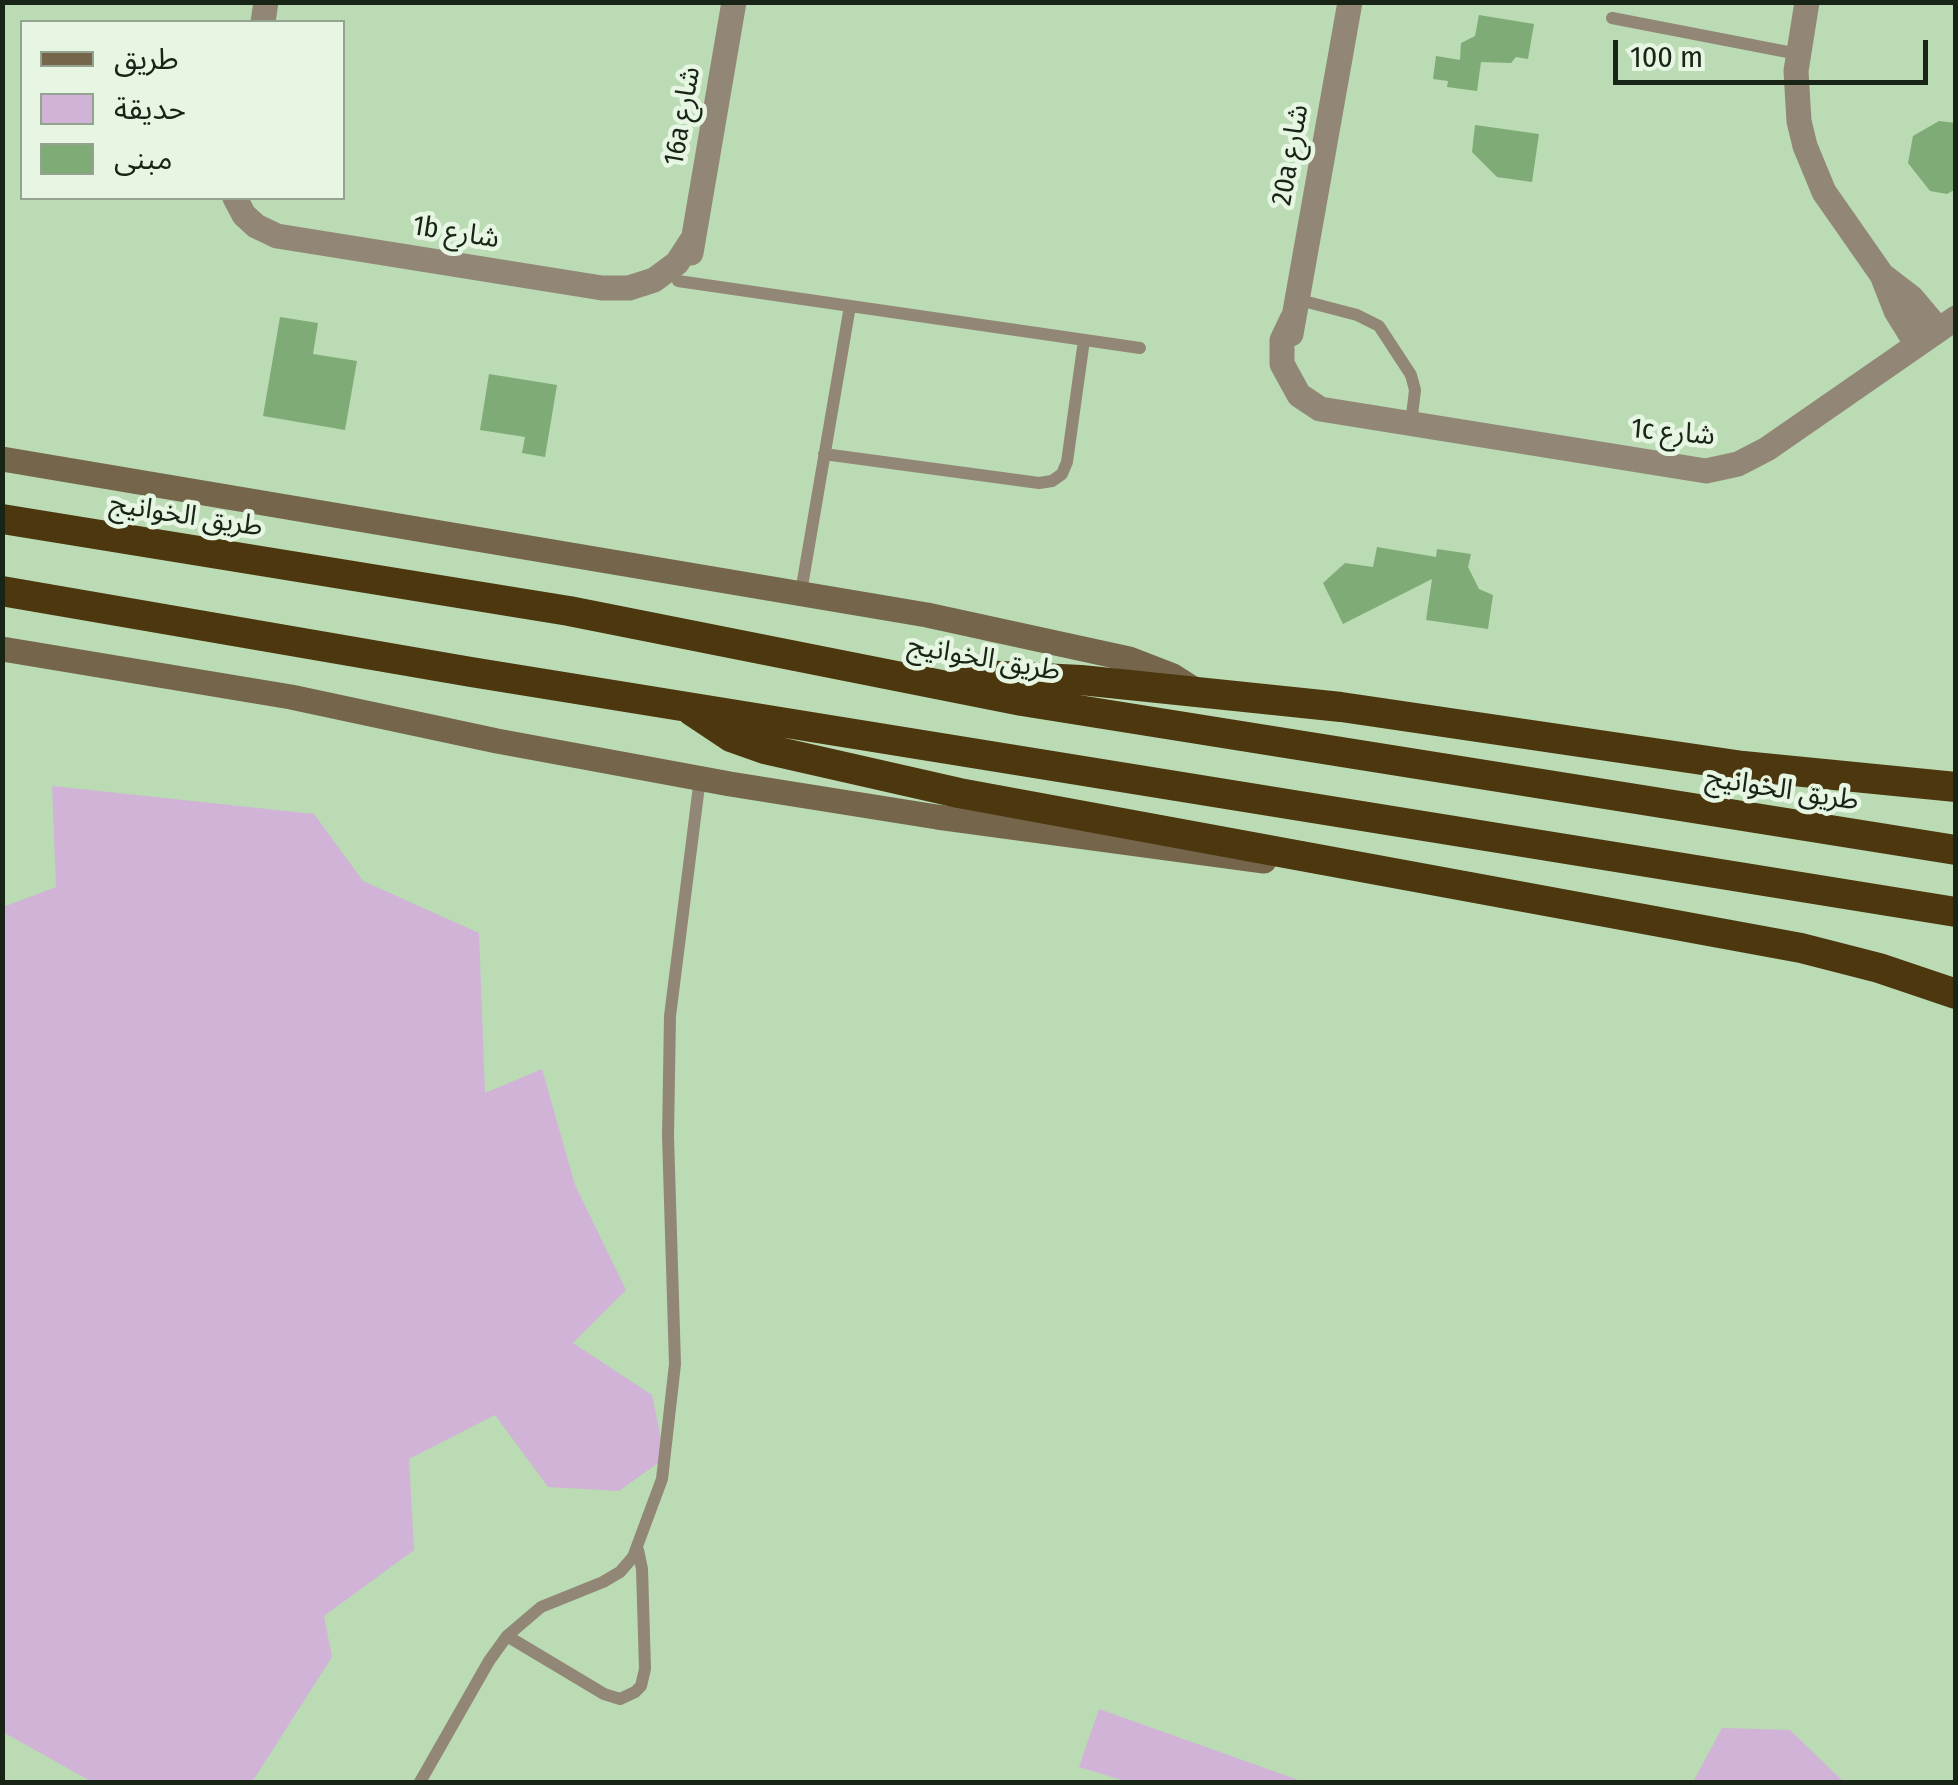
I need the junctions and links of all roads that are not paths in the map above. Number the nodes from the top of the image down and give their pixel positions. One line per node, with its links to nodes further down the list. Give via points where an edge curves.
1 (734, 2): 8 (street, 16a شارع, via 689,261)
2 (1350, 2): 10 (street, 20a شارع)
3 (1807, 2): 5 (street)
4 (1612, 18): 5 (lane)
5 (1798, 54): 7 (street, via 1799,121 1813,170)
6 (248, 204): 8 (street, 1b شارع, via 301,238 602,288)
7 (1882, 275): 11 (street); 13 (street)
8 (665, 284): 9 (lane)
9 (850, 306): 12 (lane); 17 (lane)
10 (1294, 309): 15 (street, 20a شارع); 16 (lane, via 1358,315 1379,326 1411,376)
11 (1947, 324): 13 (street, 1c شارع)
12 (1084, 340): 14 (lane); 17 (lane, via 1067,462 1052,481)
13 (1917, 345): 16 (street, 1c شارع, via 1767,449 1722,468 1689,470)
14 (1140, 348)
15 (1297, 380): 16 (street, 1c شارع, via 1309,403 1332,412)
16 (1411, 424)
17 (824, 454): 21 (lane)
18 (2, 459): 21 (street)
19 (2, 519): 23 (highway, طريق الخوانيج, via 568,612)
20 (2, 591): 25 (highway)
21 (801, 592): 24 (street, via 1130,660)
22 (2, 648): 26 (street)
23 (872, 672): 24 (highway); 28 (highway, طريق الخوانيج)
24 (1196, 690): 27 (highway, via 1457,721 1743,766)
25 (686, 706): 29 (highway, via 715,728 765,749); 30 (highway)
26 (700, 778): 29 (street, via 1242,860); 32 (lane, via 670,1016 673,1403 662,1478)
27 (1956, 787)
28 (1956, 850)
29 (1296, 857): 31 (highway, via 1801,948)
30 (1956, 912)
31 (1956, 994)
32 (638, 1550): 33 (lane, via 612,1577 554,1600); 33 (lane, via 645,1669 636,1692 604,1694)
33 (508, 1636): 34 (lane)
34 (420, 1782)

